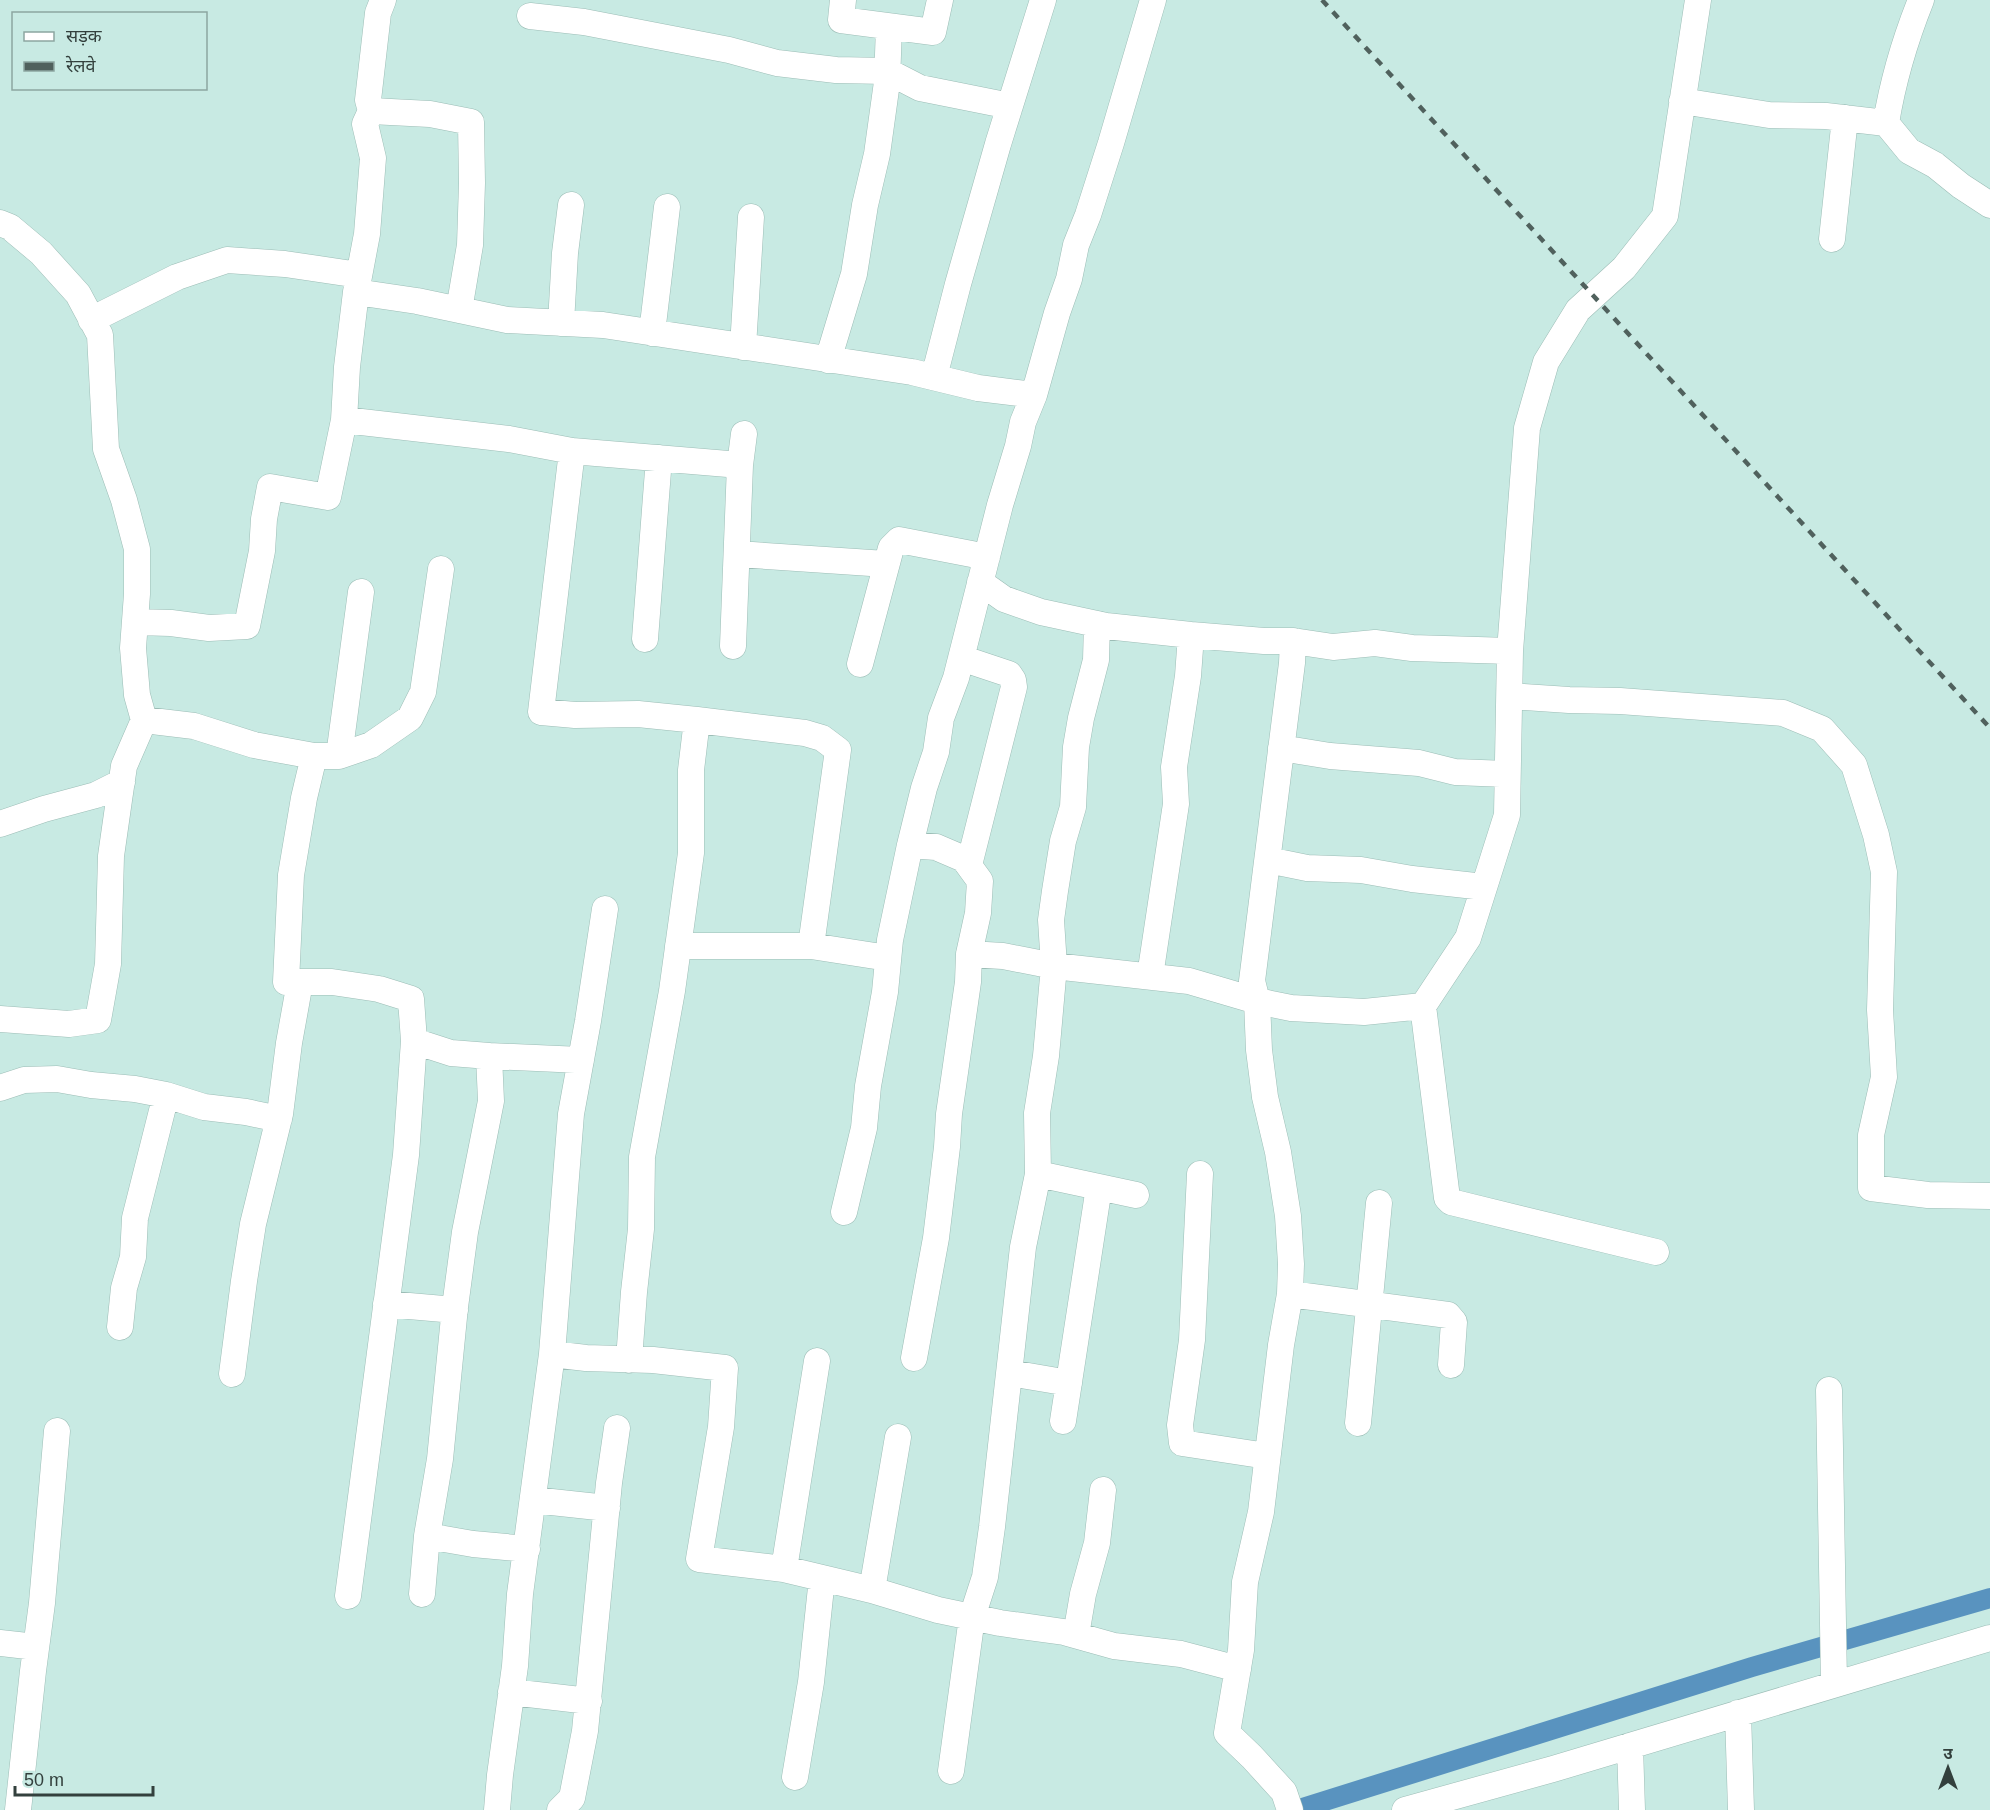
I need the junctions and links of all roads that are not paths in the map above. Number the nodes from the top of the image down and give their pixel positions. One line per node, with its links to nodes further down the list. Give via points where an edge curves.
1 (383, 0): 13 (street, via 378,13 368,100)
2 (843, 0): 9 (street, via 841,20)
3 (940, 0): 9 (street, via 933,32)
4 (1043, 0): 12 (street)
5 (1153, 0): 30 (street, via 1076,245)
6 (1698, 0): 11 (street)
7 (1921, 0): 15 (street, via 1891,92)
8 (530, 16): 10 (street, via 584,22 777,63)
9 (889, 27): 10 (street)
10 (887, 71): 12 (street, via 920,88); 28 (street, via 877,154 854,274)
11 (1682, 101): 14 (street, via 1769,115); 48 (street, via 1665,216 1623,268 1578,310 1546,362 1527,428)
12 (1010, 106): 29 (street)
13 (371, 111): 22 (street, via 365,124 373,158 367,234); 23 (street, via 430,114 471,122 470,245)
14 (1845, 118): 15 (street); 21 (street)
15 (1886, 123): 17 (street, via 1909,151)
16 (571, 205): 25 (street)
17 (1990, 205)
18 (667, 207): 26 (street)
19 (751, 217): 27 (street)
20 (0, 223): 24 (street, via 41,253 78,294)
21 (1832, 240)
22 (358, 283): 23 (street); 24 (street, via 285,264 227,260 177,277); 31 (street)
23 (459, 310): 25 (street, via 507,320)
24 (92, 320): 42 (street, via 100,335 106,449 137,549)
25 (561, 323): 26 (street)
26 (652, 333): 27 (street)
27 (742, 346): 28 (street)
28 (828, 360): 29 (street)
29 (934, 377): 30 (street, via 978,388)
30 (1034, 395): 37 (street, via 1023,422)
31 (344, 420): 33 (street, via 509,439); 42 (street, via 328,497 270,487 248,626 209,628)
32 (744, 434): 35 (street)
33 (572, 451): 34 (street); 53 (street, via 541,712)
34 (658, 458): 35 (street); 45 (street)
35 (740, 465): 36 (street)
36 (737, 554): 38 (street); 47 (street)
37 (987, 557): 38 (street, via 899,540 891,548); 40 (street)
38 (886, 564): 50 (street)
39 (441, 569): 55 (street, via 423,692 410,718 371,745)
40 (980, 582): 43 (street, via 1004,599 1041,612); 49 (street)
41 (361, 592): 55 (street)
42 (135, 622): 52 (street, via 137,694)
43 (1098, 624): 44 (street); 68 (street, via 1096,660 1076,747 1073,807 1054,891)
44 (1191, 635): 46 (street); 69 (street, via 1174,767 1176,804)
45 (645, 639)
46 (1293, 641): 48 (street, via 1333,647 1375,643); 54 (street)
47 (733, 646)
48 (1510, 651): 51 (street)
49 (961, 658): 59 (street, via 941,718 936,752); 61 (street, via 1009,674 1014,687)
50 (861, 664)
51 (1510, 696): 56 (street); 84 (street, via 1782,713 1822,729 1854,765 1884,872 1880,1010 1884,1077 1871,1136 1871,1188 1928,1195)
52 (144, 720): 55 (street, via 194,726 254,745); 57 (street, via 124,766)
53 (697, 720): 64 (street, via 691,770 691,853); 65 (street, via 805,733 822,738 838,750)
54 (1281, 748): 56 (street, via 1419,764 1455,772); 60 (street)
55 (326, 756): 70 (street, via 304,798 291,875 286,982)
56 (1507, 774): 62 (street, via 1508,815)
57 (122, 782): 58 (street, via 96,795); 73 (street, via 111,856 108,964 98,1020 69,1024)
58 (0, 824)
59 (910, 844): 61 (street, via 936,847); 67 (street)
60 (1268, 860): 62 (street, via 1307,868 1361,870); 71 (street, via 1252,981)
61 (969, 865): 66 (street, via 980,881)
62 (1484, 887): 72 (street, via 1467,938)
63 (605, 909): 76 (street)
64 (678, 946): 65 (street); 95 (street, via 642,1157 641,1229)
65 (811, 946): 67 (street)
66 (969, 954): 68 (street); 94 (street, via 936,1238)
67 (888, 958): 86 (street, via 864,1128)
68 (1054, 966): 69 (street); 80 (street, via 1037,1113)
69 (1150, 976): 71 (street, via 1189,981)
70 (300, 982): 74 (street, via 379,989 411,999); 79 (street)
71 (1257, 1001): 72 (street, via 1291,1008 1364,1012); 88 (street, via 1265,1097 1288,1216)
72 (1423, 1006): 87 (street, via 1447,1198)
73 (0, 1019)
74 (414, 1041): 75 (street, via 451,1053); 89 (street, via 406,1155)
75 (489, 1056): 76 (street); 91 (street, via 491,1101 465,1232)
76 (581, 1060): 93 (street, via 571,1114)
77 (0, 1088): 78 (street, via 24,1080 57,1079)
78 (166, 1095): 79 (street, via 204,1107); 92 (street, via 135,1218)
79 (279, 1119): 99 (street, via 254,1224)
80 (1038, 1174): 82 (street); 98 (street, via 1023,1247)
81 (1200, 1174): 107 (street, via 1192,1340 1180,1425 1182,1443)
82 (1099, 1187): 83 (street); 100 (street)
83 (1136, 1195)
84 (1990, 1196)
85 (1378, 1203): 90 (street)
86 (844, 1212)
87 (1656, 1252)
88 (1290, 1294): 90 (street); 107 (street)
89 (387, 1304): 91 (street); 117 (street)
90 (1370, 1304): 97 (street, via 1448,1314 1454,1322); 103 (street)
91 (455, 1310): 111 (street, via 440,1459)
92 (120, 1327)
93 (552, 1354): 95 (street); 109 (street)
94 (914, 1358)
95 (629, 1360): 113 (street, via 725,1368 722,1427 699,1558)
96 (817, 1361): 113 (street)
97 (1451, 1365)
98 (1010, 1373): 100 (street); 118 (street, via 985,1577)
99 (232, 1374)
100 (1069, 1383): 102 (street)
101 (1829, 1390): 124 (street)
102 (1063, 1421)
103 (1358, 1423)
104 (617, 1428): 110 (street)
105 (57, 1431): 122 (street)
106 (898, 1437): 115 (street)
107 (1267, 1456): 123 (street, via 1261,1512 1245,1582)
108 (1103, 1491): 119 (street, via 1097,1543)
109 (533, 1500): 110 (street); 112 (street)
110 (607, 1508): 126 (street)
111 (427, 1536): 112 (street); 116 (street)
112 (527, 1549): 125 (street)
113 (784, 1569): 114 (street)
114 (822, 1578): 115 (street); 130 (street, via 811,1682)
115 (872, 1590): 118 (street)
116 (422, 1594)
117 (348, 1596)
118 (972, 1617): 119 (street); 129 (street)
119 (1076, 1635): 123 (street)
120 (1990, 1638): 124 (street)
121 (0, 1643): 122 (street)
122 (36, 1647): 132 (street)
123 (1238, 1669): 131 (street, via 1227,1733)
124 (1834, 1683): 127 (street)
125 (511, 1692): 126 (street); 133 (street)
126 (589, 1701): 134 (street, via 572,1798)
127 (1738, 1713): 128 (street); 137 (street)
128 (1630, 1746): 135 (street); 136 (street)
129 (951, 1771)
130 (795, 1777)
131 (1287, 1801)
132 (18, 1810)
133 (497, 1810)
134 (560, 1810)
135 (1405, 1810)
136 (1632, 1810)
137 (1741, 1810)

